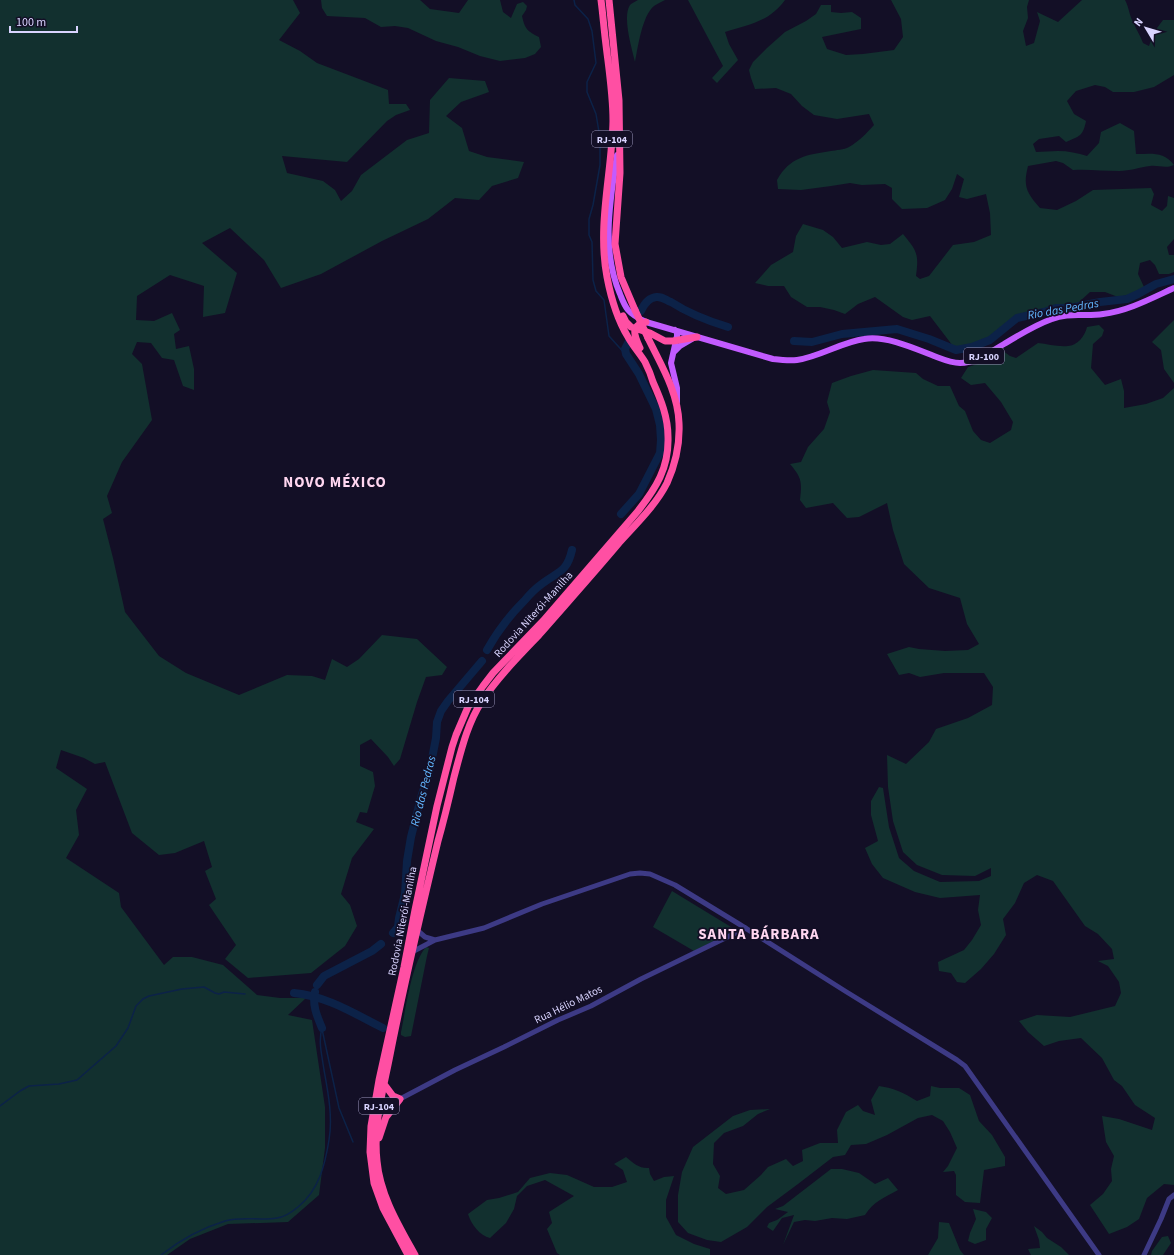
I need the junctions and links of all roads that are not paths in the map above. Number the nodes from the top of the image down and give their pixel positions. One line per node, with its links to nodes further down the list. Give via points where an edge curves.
1 (602, 0): 4 (highway, Rodovia Niterói-Manilha / RJ-104, via 613,120 603,226)
2 (609, 0): 3 (highway, Rodovia Niterói-Manilha / RJ-104, via 617,76)
3 (620, 140): 6 (main road, via 612,187 609,255 613,277 624,304 632,314); 13 (highway, Rodovia Niterói-Manilha / RJ-104, bridge, via 615,244 621,277 671,387)
4 (607, 277): 7 (highway, via 626,322); 12 (highway, Rodovia Niterói-Manilha / RJ-104, via 620,320)
5 (1174, 288): 9 (main road, RJ-100, via 1114,313 1052,318 980,359 967,362 955,363 881,338 864,339 808,358 787,360 773,359)
6 (646, 322): 7 (highway, via 639,324); 8 (main road, RJ-100)
7 (635, 329): 10 (highway, via 665,341); 12 (highway, via 635,337)
8 (675, 330): 9 (main road, RJ-100); 10 (main road)
9 (697, 337): 10 (highway); 11 (main road)
10 (676, 341): 11 (main road)
11 (674, 352): 13 (main road, via 671,362 677,388)
12 (645, 363): 22 (highway, Rodovia Niterói-Manilha / RJ-104, via 667,421 667,454 659,482 609,545 483,686 468,707 450,752 414,910 371,1126 370,1152 374,1183 390,1222)
13 (678, 411): 15 (highway, Rodovia Niterói-Manilha / RJ-104, via 677,448 671,473 660,495 500,678 473,718 458,764)
14 (746, 928): 16 (street, via 674,885 650,874 640,873 584,889 484,928); 19 (street, Rua Hélio Matos); 24 (street, via 965,1066)
15 (417, 930): 16 (street); 17 (highway, Rodovia Niterói-Manilha / RJ-104)
16 (435, 940): 17 (street)
17 (412, 952): 18 (highway, Rodovia Niterói-Manilha / RJ-104)
18 (384, 1084): 19 (highway, via 393,1096); 20 (highway, Rodovia Niterói-Manilha / RJ-104)
19 (400, 1099): 20 (highway, via 386,1117)
20 (376, 1148): 23 (highway, Rodovia Niterói-Manilha / RJ-104, via 383,1190)
21 (1174, 1195): 25 (street, via 1169,1199)
22 (408, 1255)
23 (415, 1255)
24 (1099, 1255)
25 (1144, 1255)

